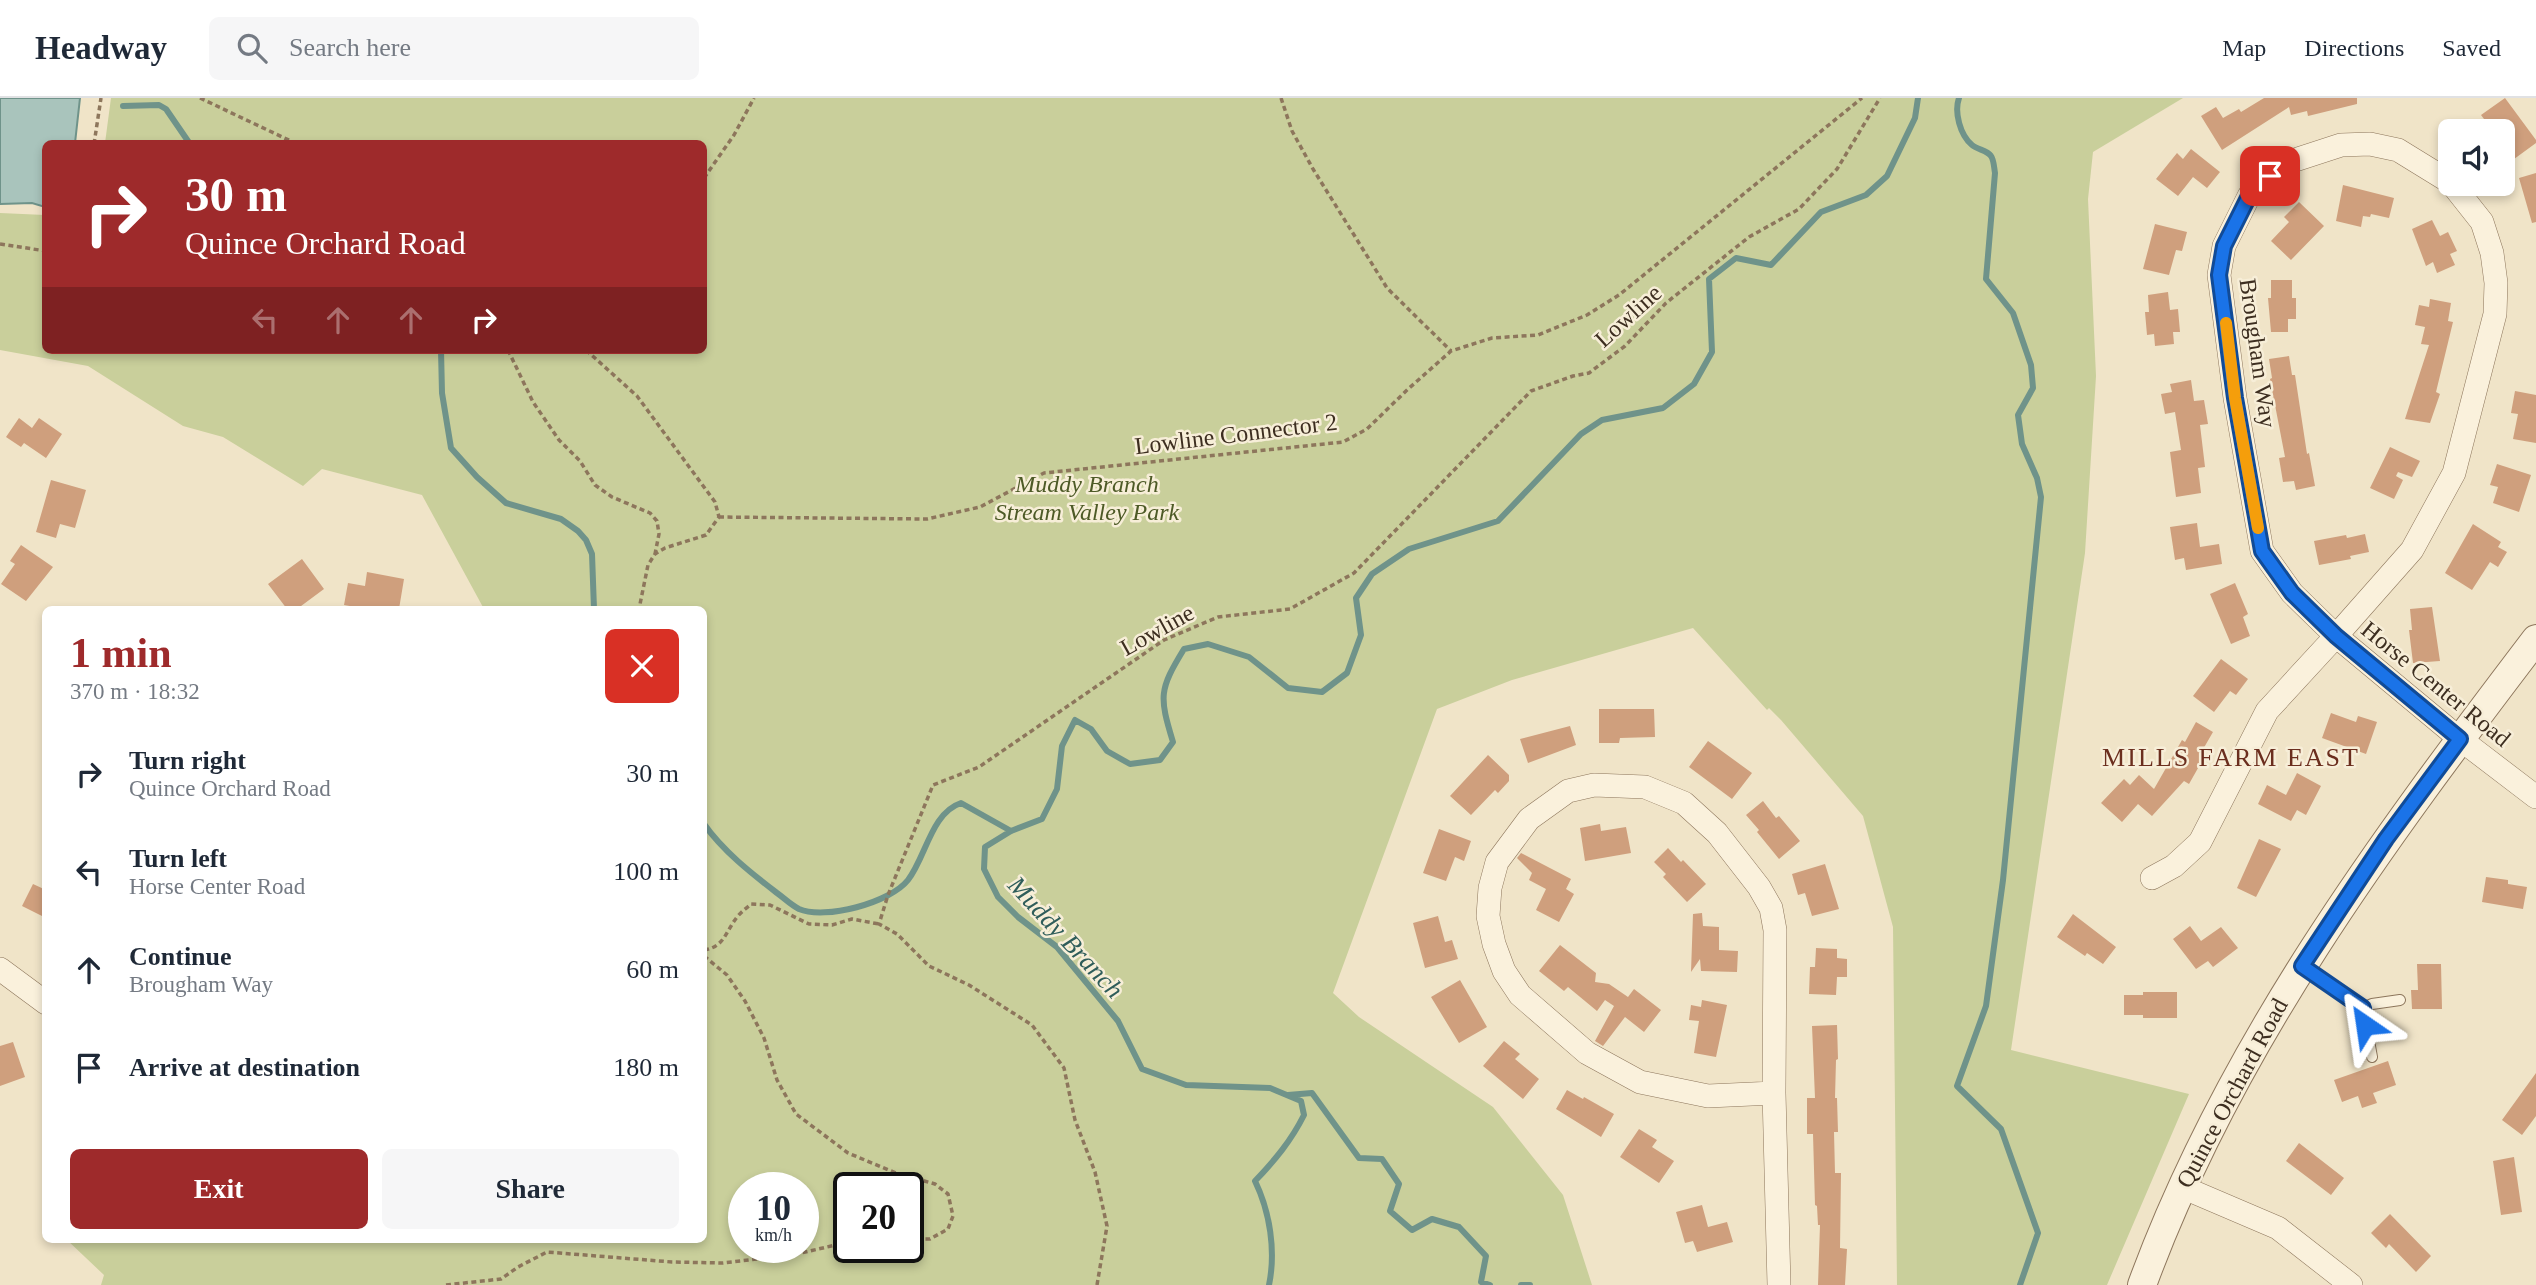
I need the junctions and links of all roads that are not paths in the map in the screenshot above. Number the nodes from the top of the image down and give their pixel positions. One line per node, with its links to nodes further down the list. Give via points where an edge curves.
1 (2438, 175): 3 (street, Brougham Way, via 2398,150 2370,144 2341,145 2295,160 2249,196 2224,246 2219,275 2262,551 2292,593)
2 (2461, 196): 3 (street, Brougham Way, via 2482,222 2496,283 2495,314 2454,473 2412,551)
3 (2336, 636): 5 (street, Horse Center Road); 7 (street, Brougham Way, via 2267,711 2200,842 2174,866)
4 (2536, 639): 5 (street, Quince Orchard Road)
5 (2460, 739): 6 (street, Horse Center Road); 8 (street, Quince Orchard Road, via 2386,839)
6 (2536, 797)
7 (2151, 878)
8 (2302, 966): 12 (lane); 15 (street, Quince Orchard Road, via 2249,1054)
9 (0, 969): 10 (street)
10 (42, 1000)
11 (2400, 1000): 12 (lane)
12 (2363, 1008): 13 (lane)
13 (2372, 1057)
14 (1774, 1093): 14 (street, via 1775,930 1771,908 1717,833 1684,803 1645,787 1594,785 1568,791 1529,819 1497,862 1488,916 1504,971 1521,995 1587,1053 1640,1082 1708,1096); 16 (street)
15 (2182, 1186): 17 (street, Quince Orchard Road); 18 (street, via 2278,1228)
16 (1779, 1285)
17 (2143, 1285)
18 (2351, 1285)

